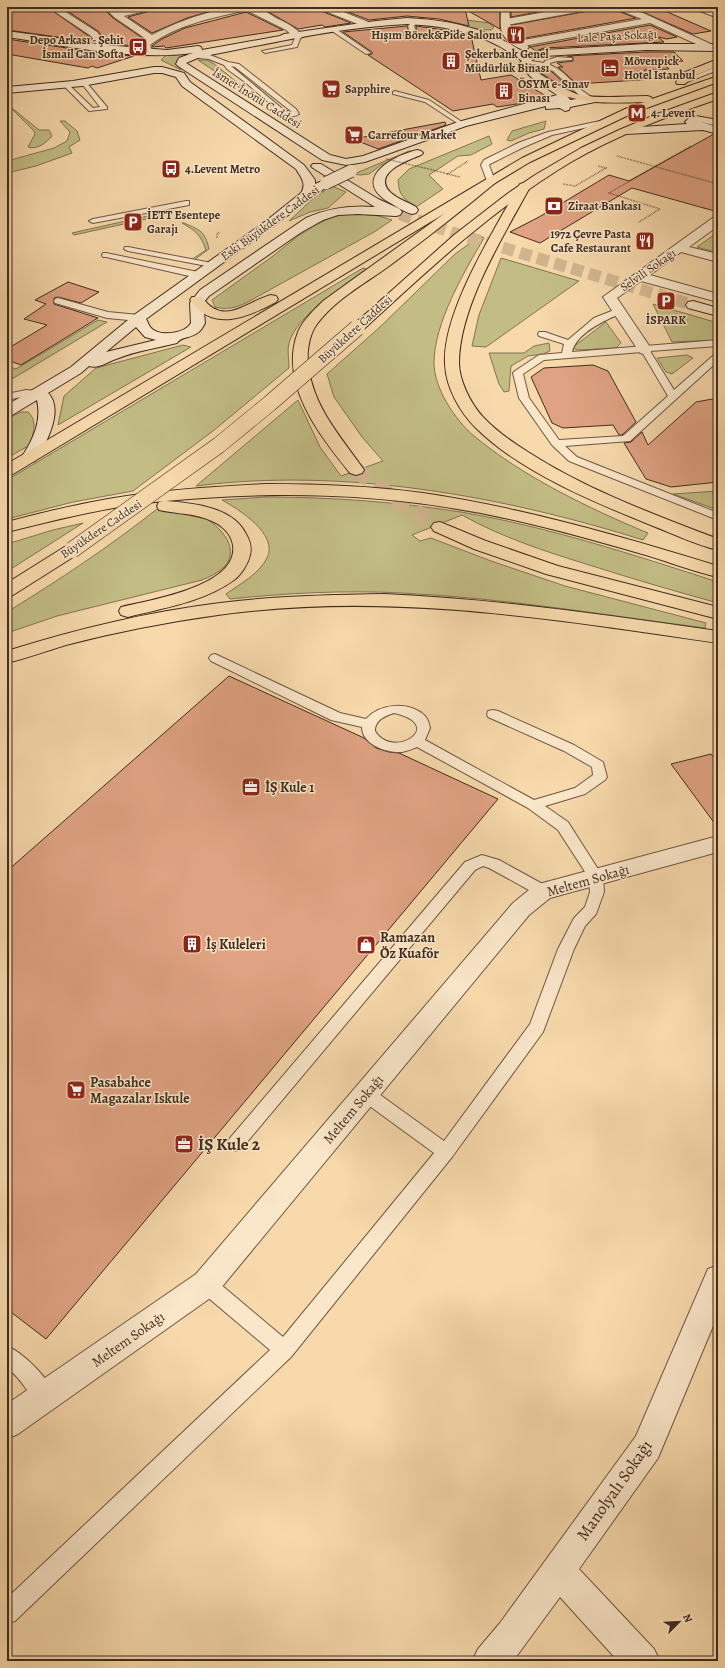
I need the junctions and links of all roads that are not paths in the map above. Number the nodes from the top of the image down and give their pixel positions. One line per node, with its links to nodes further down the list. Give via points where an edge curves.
1 (52, 7): 30 (street, via 94,34)
2 (108, 7): 13 (street)
3 (151, 7): 13 (street)
4 (247, 7): 26 (street, via 289,28); 27 (street, via 192,21)
5 (323, 7): 17 (street)
6 (588, 7): 18 (street)
7 (619, 7): 11 (street)
8 (698, 7): 14 (street)
9 (507, 9): 18 (street)
10 (413, 10): 16 (street, via 406,16)
11 (630, 11): 12 (street); 15 (street)
12 (610, 14)
13 (117, 15): 27 (street)
14 (718, 15)
15 (652, 20): 24 (street); 31 (street)
16 (414, 21): 17 (street); 22 (lane, via 411,26); 23 (street)
17 (368, 25): 21 (street)
18 (506, 26): 19 (street); 23 (street, via 493,34); 28 (street, via 509,38)
19 (535, 26)
20 (562, 27): 24 (street)
21 (334, 30): 26 (street); 34 (lane)
22 (413, 32)
23 (481, 34): 39 (street, via 507,45)
24 (575, 34): 28 (street); 32 (street)
25 (8, 35): 30 (street, İsmet İnönü Caddesi)
26 (298, 36): 29 (street, İsmet İnönü Caddesi); 33 (lane, via 295,46); 38 (street, İsmet İnönü Caddesi, via 167,53)
27 (152, 39): 38 (street, via 145,44)
28 (518, 44): 35 (street, via 526,49)
29 (233, 47): 36 (street, İsmet İnönü Caddesi); 41 (lane, via 221,54)
30 (104, 48): 38 (street, İsmet İnönü Caddesi)
31 (714, 48): 32 (street, Lale Paşa Sokağı)
32 (606, 49): 35 (street, Lale Paşa Sokağı)
33 (265, 51)
34 (368, 53)
35 (544, 53): 39 (street, Lale Paşa Sokağı, via 531,56)
36 (190, 56): 41 (lane, via 210,57); 61 (street, İsmet İnönü Caddesi, via 182,60 181,64 326,158 335,161 365,159 448,126)
37 (570, 59): 42 (lane, via 551,60)
38 (145, 61): 44 (street, İsmet İnönü Caddesi); 46 (street); 46 (street, İsmet İnönü Caddesi, via 103,76)
39 (526, 61): 42 (lane); 54 (street, via 526,69)
40 (718, 62): 48 (main road, via 688,75)
41 (225, 63): 41 (lane, via 283,112 296,114 237,65)
42 (547, 65): 57 (lane, via 555,68 580,92 588,96)
43 (718, 68): 48 (lane)
44 (180, 75): 46 (street, via 154,70); 47 (street, via 148,75); 67 (street, İsmet İnönü Caddesi, via 195,82); 70 (street, via 186,84 300,167 309,180 310,188)
45 (718, 79): 53 (main road)
46 (63, 83): 47 (street); 49 (street); 50 (street); 56 (lane)
47 (84, 83): 55 (lane)
48 (680, 83): 53 (main road)
49 (7, 86)
50 (7, 90)
51 (394, 93): 61 (lane, via 427,101)
52 (718, 95): 63 (main road, Büyükdere Caddesi)
53 (664, 98): 57 (main road); 60 (main road)
54 (562, 99): 57 (main road, via 582,108); 57 (main road, via 567,94); 58 (street, via 561,110); 61 (street, İsmet İnönü Caddesi); 70 (street, Eski Büyükdere Caddesi, bridge, via 444,136 351,171)
55 (98, 102): 56 (lane); 56 (lane, via 105,108 91,110)
56 (85, 104)
57 (592, 108): 60 (main road)
58 (545, 115)
59 (716, 118): 62 (street, via 699,118 690,122)
60 (605, 122): 68 (main road, via 541,152); 68 (lane, via 550,132 520,144 486,162)
61 (462, 124)
62 (701, 127): 63 (street); 64 (street)
63 (626, 131): 69 (main road, Büyükdere Caddesi, via 568,159)
64 (718, 131)
65 (428, 149): 66 (street, via 392,165)
66 (379, 177): 67 (street); 72 (street, via 379,186 385,194)
67 (339, 181): 72 (street, İsmet İnönü Caddesi, via 374,202)
68 (491, 181): 80 (main road); 104 (main road, via 445,219 328,304 306,332 300,359 307,390 327,431)
69 (524, 187): 110 (main road, via 485,259 460,320 452,362 454,378 469,410 498,438 549,472 614,504); 112 (main road, Büyükdere Caddesi, bridge, via 452,243 359,326 218,445 72,550)
70 (306, 195): 79 (street, Eski Büyükdere Caddesi)
71 (186, 203): 74 (lane)
72 (406, 212): 84 (street, via 357,210 332,213 312,220 288,234)
73 (718, 220): 75 (street, Selvili Sokağı)
74 (93, 221)
75 (679, 248): 78 (street); 82 (street, Selvili Sokağı)
76 (128, 249): 79 (lane)
77 (106, 255): 81 (lane)
78 (718, 258)
79 (212, 265): 81 (street, Eski Büyükdere Caddesi)
80 (348, 268): 84 (main road, via 304,282 246,312 215,313 201,307); 103 (main road)
81 (198, 275): 89 (street, Eski Büyükdere Caddesi)
82 (639, 276): 83 (street); 87 (street, Selvili Sokağı, via 610,297)
83 (718, 298)
84 (197, 300): 91 (street, via 195,309 199,318 198,324 192,331)
85 (58, 301): 89 (lane, via 107,315)
86 (718, 305): 88 (street, via 696,303)
87 (619, 311): 92 (lane, via 597,320); 94 (street, Selvili Sokağı)
88 (718, 312)
89 (139, 318): 91 (street, via 145,331 153,336); 97 (street, Eski Büyükdere Caddesi)
90 (542, 334): 92 (lane)
91 (182, 335): 97 (street, via 112,355)
92 (570, 343): 95 (lane)
93 (718, 343): 94 (lane)
94 (645, 350): 95 (lane); 100 (lane)
95 (566, 356): 102 (lane, via 542,357 518,373 524,398)
96 (718, 356): 100 (lane)
97 (76, 370): 98 (street, Eski Büyükdere Caddesi)
98 (38, 394): 99 (lane); 101 (street, Eski Büyükdere Caddesi); 103 (street, via 44,397 46,423 41,440)
99 (7, 396)
100 (673, 396): 102 (lane, via 626,439)
101 (7, 412)
102 (556, 443): 107 (lane, via 573,459)
103 (29, 458): 105 (main road)
104 (356, 470)
105 (7, 471)
106 (85, 508): 108 (main road); 111 (main road, via 143,498 276,489 361,492 420,498 499,511 600,537); 115 (main road, via 189,508 215,516 230,524 240,537 243,550 239,563 229,575 192,593 58,630)
107 (718, 517)
108 (7, 527)
109 (440, 527): 113 (main road, via 480,545 552,570)
110 (718, 545)
111 (718, 572)
112 (7, 591)
113 (718, 613)
114 (718, 637): 116 (main road, via 516,609 372,600 254,605 194,612 108,629)
115 (7, 647)
116 (7, 657)
117 (216, 658): 119 (lane, via 336,717)
118 (493, 714): 121 (lane, via 569,748 598,765 600,776 580,791)
119 (368, 724): 120 (lane, via 372,738 389,747); 120 (lane, via 385,710 412,712 419,717 425,729)
120 (417, 742): 121 (lane)
121 (533, 805): 123 (lane, via 563,826)
122 (718, 844): 123 (street, Meltem Sokağı)
123 (596, 877): 124 (street, Meltem Sokağı); 127 (lane, via 597,892 591,910 579,922 566,949 537,1027)
124 (544, 891): 125 (street, Meltem Sokağı, via 521,909); 126 (lane, via 494,864 482,860 470,866)
125 (366, 1094): 127 (lane); 129 (street, Meltem Sokağı)
126 (236, 1143)
127 (446, 1152): 130 (lane)
128 (718, 1279): 134 (street, Manolyalı Sokağı, via 647,1447)
129 (206, 1284): 130 (lane); 132 (street, Meltem Sokağı)
130 (284, 1350): 135 (lane)
131 (7, 1356): 132 (lane, via 20,1365)
132 (46, 1396): 133 (street, Meltem Sokağı)
133 (7, 1423)
134 (558, 1571): 136 (street, Manolyalı Sokağı); 137 (street)
135 (7, 1613)
136 (490, 1661)
137 (642, 1661)

